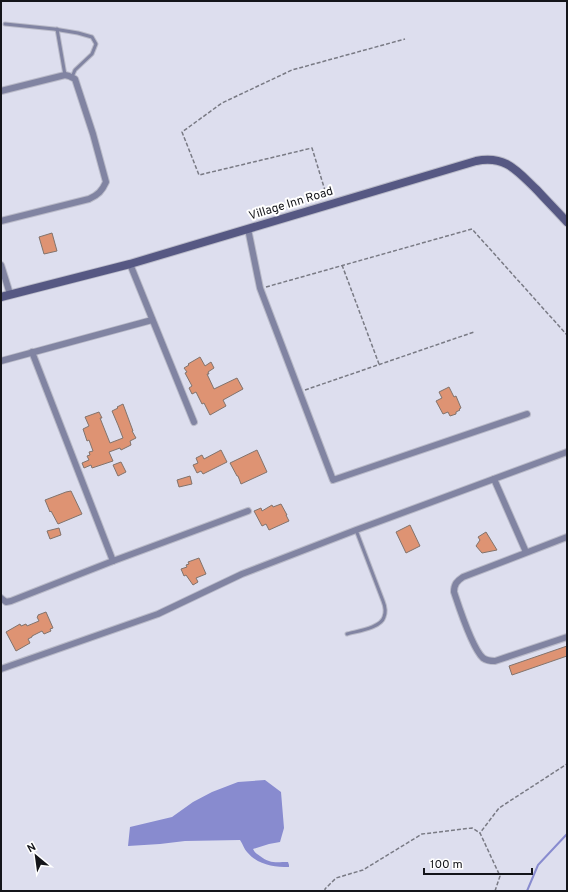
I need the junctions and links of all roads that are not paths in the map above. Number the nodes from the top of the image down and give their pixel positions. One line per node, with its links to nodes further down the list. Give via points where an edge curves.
1 (5, 24): 2 (lane)
2 (57, 29): 3 (lane); 4 (lane, via 92,38 96,44 92,54 75,70)
3 (65, 75): 4 (street); 5 (street)
4 (72, 77): 6 (street, via 75,79 93,134 106,182 100,193 89,199)
5 (1, 91)
6 (1, 221)
7 (567, 222): 8 (street, Village Inn Road, via 508,164 486,159)
8 (248, 229): 9 (street, Village Inn Road); 16 (street, via 260,288 333,480)
9 (130, 264): 11 (street, Village Inn Road); 13 (street)
10 (1, 265): 11 (street)
11 (10, 294): 12 (street, Village Inn Road)
12 (1, 297)
13 (152, 320): 14 (street); 17 (street)
14 (32, 352): 15 (street); 24 (street)
15 (1, 361)
16 (527, 414)
17 (194, 422)
18 (567, 452): 19 (street)
19 (494, 479): 21 (street); 23 (street)
20 (248, 511): 24 (street)
21 (356, 530): 26 (lane, via 385,612 380,623); 28 (street, via 242,574 158,614)
22 (567, 537): 23 (street)
23 (526, 552): 27 (street, via 463,577 454,585 454,592 473,642 482,657 495,661)
24 (112, 561): 25 (street, via 11,602)
25 (1, 598)
26 (347, 634)
27 (567, 637)
28 (1, 669)

